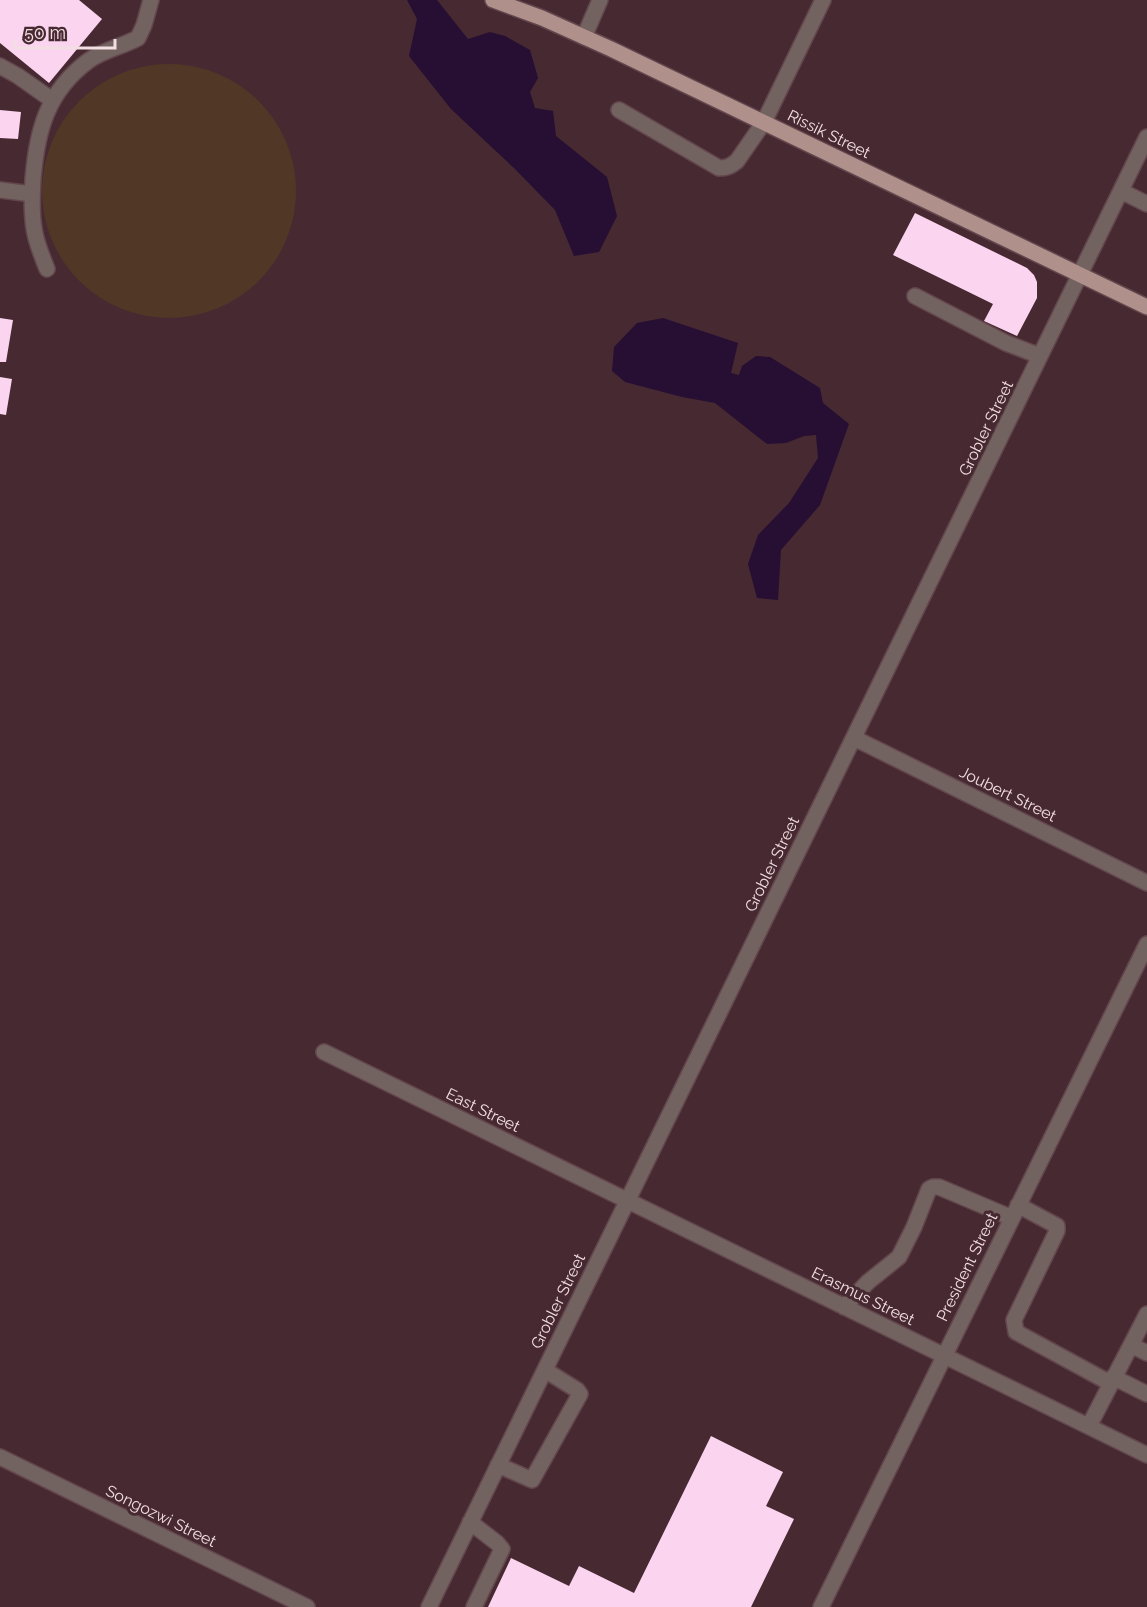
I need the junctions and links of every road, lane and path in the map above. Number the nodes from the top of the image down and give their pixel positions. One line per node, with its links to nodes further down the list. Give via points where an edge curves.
1 (151, 0): 7 (street, via 138,38 89,60)
2 (493, 0): 5 (main road, Rissik Street)
3 (600, 0): 5 (street)
4 (823, 0): 9 (street)
5 (585, 37): 9 (main road, Rissik Street)
6 (0, 66): 7 (street)
7 (52, 100): 13 (street, via 39,133)
8 (619, 110): 9 (street, via 719,168 737,161)
9 (764, 122): 16 (main road, Rissik Street)
10 (1147, 137): 12 (street, Grobler Street)
11 (0, 190): 13 (street)
12 (1120, 191): 14 (street); 16 (street, Grobler Street)
13 (32, 194): 15 (street, via 36,238)
14 (1147, 204)
15 (47, 269)
16 (1081, 275): 18 (main road, Rissik Street); 19 (street, Grobler Street)
17 (915, 296): 19 (street, via 1006,343)
18 (1147, 307)
19 (1041, 356): 20 (street, Grobler Street)
20 (854, 738): 21 (street, Joubert Street); 24 (street, Grobler Street)
21 (1147, 883)
22 (1146, 951): 25 (street, President Street)
23 (324, 1052): 24 (street, East Street)
24 (627, 1201): 26 (street, Erasmus Street); 31 (street, Grobler Street)
25 (1015, 1211): 26 (street, via 939,1187 929,1189 899,1257 867,1282); 30 (street, President Street); 32 (street, via 1057,1226 1014,1320 1016,1332)
26 (844, 1307): 30 (street, Erasmus Street)
27 (1146, 1317): 28 (street)
28 (1131, 1345): 29 (street); 32 (street)
29 (1147, 1353)
30 (943, 1356): 34 (street, Erasmus Street); 42 (street, President Street)
31 (545, 1370): 37 (street, Grobler Street); 37 (street, via 580,1394 532,1480)
32 (1112, 1380): 33 (street); 34 (street)
33 (1147, 1394)
34 (1089, 1426): 35 (street, Erasmus Street)
35 (1147, 1455)
36 (0, 1457): 39 (street, Songozwi Street)
37 (498, 1465): 38 (street, Grobler Street)
38 (470, 1522): 40 (street, Grobler Street); 41 (street, via 501,1549)
39 (307, 1607)
40 (429, 1607)
41 (474, 1607)
42 (821, 1607)

